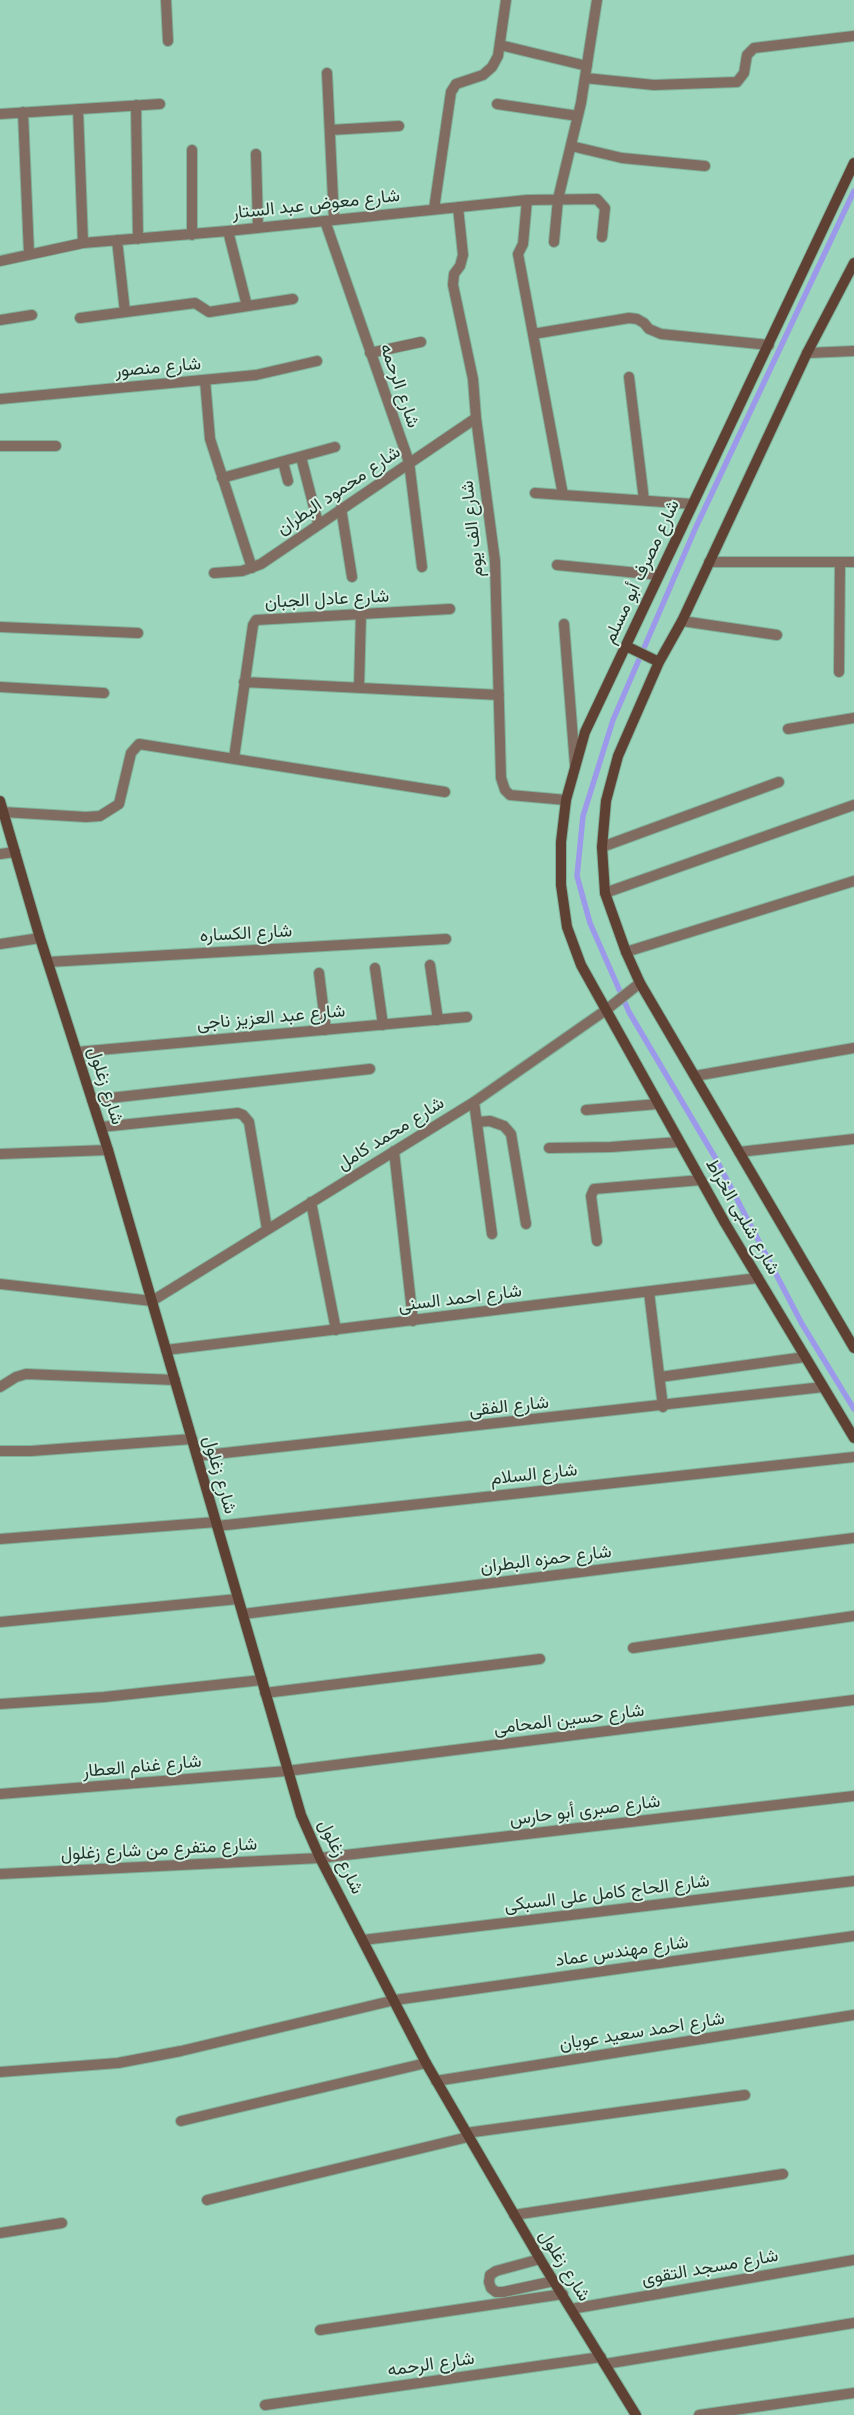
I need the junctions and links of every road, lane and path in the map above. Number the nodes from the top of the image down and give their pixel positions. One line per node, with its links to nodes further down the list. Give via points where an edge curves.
1 (166, 0): 5 (street)
2 (506, 0): 6 (street)
3 (597, 0): 7 (street)
4 (854, 36): 9 (street, via 754,48 747,55 744,73 737,82 654,85)
5 (168, 41)
6 (500, 45): 7 (street); 27 (street, via 492,67 483,75 456,84 451,92)
7 (587, 66): 9 (street)
8 (327, 73): 18 (street, شارع الرحمه)
9 (585, 78): 16 (street)
10 (160, 104): 12 (street)
11 (496, 104): 16 (street)
12 (136, 105): 13 (street); 33 (street)
13 (78, 108): 14 (street); 36 (street)
14 (23, 112): 15 (street); 37 (street)
15 (0, 114)
16 (578, 116): 19 (street)
17 (399, 126): 18 (street)
18 (330, 130): 28 (street, شارع الرحمه)
19 (571, 146): 23 (street, via 622,158); 24 (street)
20 (192, 150): 31 (street)
21 (256, 154): 29 (street)
22 (854, 163): 48 (street, شارع مصرف أبو مسلم)
23 (705, 166)
24 (558, 199): 25 (street, شارع معوض عبد الستار); 32 (street, شارع معوض عبد الستار, via 588,198 602,203 605,208); 35 (street)
25 (527, 200): 26 (street, شارع معوض عبد الستار); 46 (street, via 523,244 518,254)
26 (458, 207): 27 (street, شارع معوض عبد الستار); 56 (street, شارع الف يوم, via 462,256 453,285 473,380)
27 (434, 209): 28 (street, شارع معوض عبد الستار)
28 (330, 220): 29 (street, شارع معوض عبد الستار); 50 (street, شارع الرحمه)
29 (258, 228): 30 (street, شارع معوض عبد الستار)
30 (228, 231): 31 (street, شارع معوض عبد الستار); 41 (street)
31 (192, 234): 33 (street, شارع معوض عبد الستار)
32 (602, 236)
33 (138, 239): 34 (street, شارع معوض عبد الستار)
34 (117, 240): 36 (street, شارع معوض عبد الستار); 42 (street)
35 (554, 242)
36 (82, 243): 37 (street, شارع معوض عبد الستار)
37 (29, 254): 38 (street, شارع معوض عبد الستار)
38 (0, 261)
39 (854, 263): 51 (street)
40 (293, 299): 41 (street)
41 (247, 306): 42 (street, via 209,312 195,303)
42 (124, 312): 44 (street)
43 (32, 315): 45 (street)
44 (80, 318)
45 (0, 320)
46 (533, 334): 48 (street, via 629,318 637,319 648,330 661,334); 66 (street)
47 (421, 342): 50 (street)
48 (768, 346): 68 (street, شارع مصرف أبو مسلم)
49 (854, 351): 51 (street)
50 (370, 353): 62 (street, شارع الرحمه)
51 (807, 353): 71 (street)
52 (317, 361): 54 (street, شارع منصور, via 256,375)
53 (629, 377): 67 (street)
54 (205, 380): 55 (street, شارع منصور); 63 (street, via 210,439)
55 (0, 399)
56 (476, 418): 62 (street, شارع محمود البطران); 94 (street, شارع الف يوم, via 495,561)
57 (0, 446): 58 (street)
58 (56, 446)
59 (335, 447): 60 (street)
60 (301, 457): 61 (street); 70 (street)
61 (283, 462): 63 (street); 64 (street)
62 (409, 462): 69 (street, شارع محمود البطران); 75 (street, شارع الرحمه)
63 (222, 478): 76 (street)
64 (288, 481)
65 (535, 493): 66 (street)
66 (563, 495): 67 (street)
67 (644, 500): 68 (street)
68 (692, 504): 78 (street, شارع مصرف أبو مسلم)
69 (341, 508): 70 (street, شارع محمود البطران); 79 (street)
70 (318, 524): 76 (street, شارع محمود البطران)
71 (710, 562): 72 (street); 82 (street)
72 (840, 562): 73 (street); 89 (street)
73 (854, 562)
74 (557, 565): 78 (street)
75 (422, 567)
76 (252, 568): 77 (street, شارع محمود البطران)
77 (214, 573)
78 (659, 575): 87 (street, شارع مصرف أبو مسلم)
79 (352, 576)
80 (450, 609): 81 (street, شارع عادل الجبان)
81 (361, 614): 90 (street, شارع عادل الجبان, via 256,620); 92 (street)
82 (682, 621): 86 (street); 88 (street)
83 (564, 624): 98 (street)
84 (0, 627): 85 (street)
85 (138, 633)
86 (777, 635)
87 (629, 647): 88 (street); 98 (street, شارع مصرف أبو مسلم, via 585,732)
88 (659, 662): 104 (street, via 618,756 606,800)
89 (839, 672)
90 (244, 682): 92 (street); 97 (street, شارع عادل الجبان)
91 (0, 687): 93 (street)
92 (359, 688): 94 (street)
93 (104, 693)
94 (499, 695): 101 (street, شارع الف يوم, via 501,778 506,790 510,794)
95 (854, 718): 96 (street)
96 (788, 728)
97 (234, 758): 100 (street); 102 (street, via 138,744 130,753 119,804 100,816 86,817)
98 (575, 766): 101 (street, شارع مصرف أبو مسلم)
99 (779, 782): 104 (street)
100 (445, 792)
101 (566, 800): 118 (street, شارع مصرف أبو مسلم, via 561,842 561,885 567,927 581,965)
102 (1, 805): 105 (street, شارع زغلول)
103 (854, 805): 108 (street)
104 (602, 846): 108 (street)
105 (15, 852): 106 (street); 109 (street, شارع زغلول)
106 (0, 854)
107 (854, 881): 112 (street)
108 (605, 893): 112 (street)
109 (40, 938): 111 (street); 113 (street, شارع زغلول)
110 (446, 939): 113 (street, شارع الكساره)
111 (0, 944)
112 (626, 952): 117 (street)
113 (48, 962): 124 (street, شارع زغلول)
114 (430, 965): 120 (street)
115 (375, 968): 121 (street)
116 (318, 973): 122 (street)
117 (636, 986): 118 (street, شارع محمد كامل); 126 (street, شارع شلبى الخراط)
118 (606, 1010): 128 (street, شارع محمد كامل); 129 (street, شارع شلبى الخراط)
119 (467, 1017): 120 (street, شارع عبد العزيز ناجى)
120 (438, 1020): 121 (street, شارع عبد العزيز ناجى)
121 (383, 1025): 122 (street, شارع عبد العزيز ناجى)
122 (326, 1030): 124 (street, شارع عبد العزيز ناجى)
123 (854, 1048): 126 (street)
124 (77, 1052): 127 (street, شارع زغلول)
125 (370, 1069): 127 (street)
126 (695, 1076): 138 (street, شارع شلبى الخراط)
127 (92, 1100): 132 (street, شارع زغلول)
128 (474, 1102): 131 (street); 137 (street, شارع محمد كامل)
129 (658, 1104): 130 (street); 134 (street, شارع شلبى الخراط)
130 (586, 1110)
131 (477, 1122): 142 (street, via 504,1126 511,1134); 144 (street)
132 (101, 1127): 136 (street, شارع زغلول); 143 (street, via 238,1113 247,1118)
133 (854, 1139): 138 (street)
134 (679, 1142): 135 (street); 140 (street, شارع شلبى الخراط)
135 (549, 1148)
136 (108, 1150): 139 (street); 149 (street, شارع زغلول)
137 (394, 1151): 141 (street, شارع محمد كامل); 150 (street)
138 (739, 1152): 152 (street, شارع شلبى الخراط)
139 (0, 1154)
140 (701, 1180): 145 (street, via 594,1189 591,1196); 146 (street, شارع شلبى الخراط)
141 (311, 1202): 143 (street, شارع محمد كامل); 151 (street)
142 (526, 1224)
143 (267, 1229): 149 (street, شارع محمد كامل)
144 (492, 1234)
145 (597, 1241)
146 (758, 1278): 148 (street, شارع احمد السنى); 154 (street, شارع شلبى الخراط)
147 (0, 1284): 149 (street)
148 (650, 1292): 150 (street, شارع احمد السنى); 155 (street)
149 (152, 1301): 153 (street, شارع زغلول)
150 (413, 1321): 151 (street, شارع احمد السنى)
151 (336, 1330): 153 (street, شارع احمد السنى)
152 (854, 1348)
153 (166, 1350): 156 (street, شارع زغلول)
154 (805, 1357): 155 (street); 158 (street, شارع شلبى الخراط)
155 (660, 1377): 159 (street)
156 (175, 1380): 157 (street, via 26,1374); 161 (street, شارع زغلول)
157 (0, 1387)
158 (823, 1387): 159 (street, شارع الفقى); 160 (street, شارع شلبى الخراط)
159 (663, 1407): 163 (street, شارع الفقى)
160 (854, 1438)
161 (192, 1439): 162 (street, via 31,1451); 163 (street, شارع زغلول)
162 (0, 1450)
163 (197, 1456): 165 (street, شارع زغلول)
164 (854, 1457): 165 (street, شارع السلام)
165 (217, 1524): 167 (street, شارع السلام); 168 (street, شارع زغلول)
166 (854, 1538): 169 (street, شارع حمزه البطران)
167 (0, 1539)
168 (238, 1599): 169 (street, شارع زغلول); 171 (street)
169 (242, 1614): 174 (street, شارع زغلول)
170 (854, 1616): 172 (street)
171 (0, 1622)
172 (633, 1648)
173 (540, 1659): 175 (street)
174 (262, 1680): 175 (street, شارع زغلول); 177 (street)
175 (265, 1693): 178 (street, شارع زغلول)
176 (854, 1700): 178 (street, شارع حسين المحامى)
177 (0, 1704)
178 (287, 1772): 179 (street, شارع غنام العطار); 181 (street, شارع زغلول)
179 (0, 1794)
180 (854, 1796): 181 (street, شارع صبرى أبو حارس)
181 (320, 1858): 182 (street, شارع متفرع من شارع زغلول); 185 (street, شارع زغلول)
182 (0, 1874)
183 (854, 1881): 185 (street, شارع الحاج كامل على السبكى)
184 (854, 1936): 186 (street, شارع مهندس عماد)
185 (363, 1940): 186 (street, شارع زغلول)
186 (395, 2000): 188 (street, شارع زغلول); 189 (street, شارع مهندس عماد, via 118,2063)
187 (854, 2015): 190 (street, شارع احمد سعيد عويان)
188 (426, 2063): 190 (street, شارع زغلول); 192 (street)
189 (0, 2072)
190 (436, 2081): 193 (street, شارع زغلول)
191 (744, 2095): 193 (street)
192 (181, 2121)
193 (467, 2135): 195 (street); 196 (street, شارع زغلول)
194 (783, 2174): 196 (street)
195 (207, 2200)
196 (514, 2215): 199 (street, شارع زغلول)
197 (62, 2223): 198 (street)
198 (0, 2233)
199 (540, 2259): 201 (street, شارع زغلول); 201 (street, via 496,2271 490,2275 491,2288 503,2292)
200 (854, 2260): 203 (street, شارع مسجد التقوى)
201 (554, 2281): 202 (street, شارع زغلول)
202 (563, 2294): 203 (street, شارع زغلول); 205 (street)
203 (571, 2309): 206 (street, شارع زغلول)
204 (854, 2323): 206 (street, شارع الرحمه)
205 (320, 2330)
206 (603, 2361): 208 (street, شارع الرحمه); 209 (street, شارع زغلول)
207 (854, 2393): 210 (street)
208 (265, 2405)
209 (636, 2415)
210 (699, 2415)

